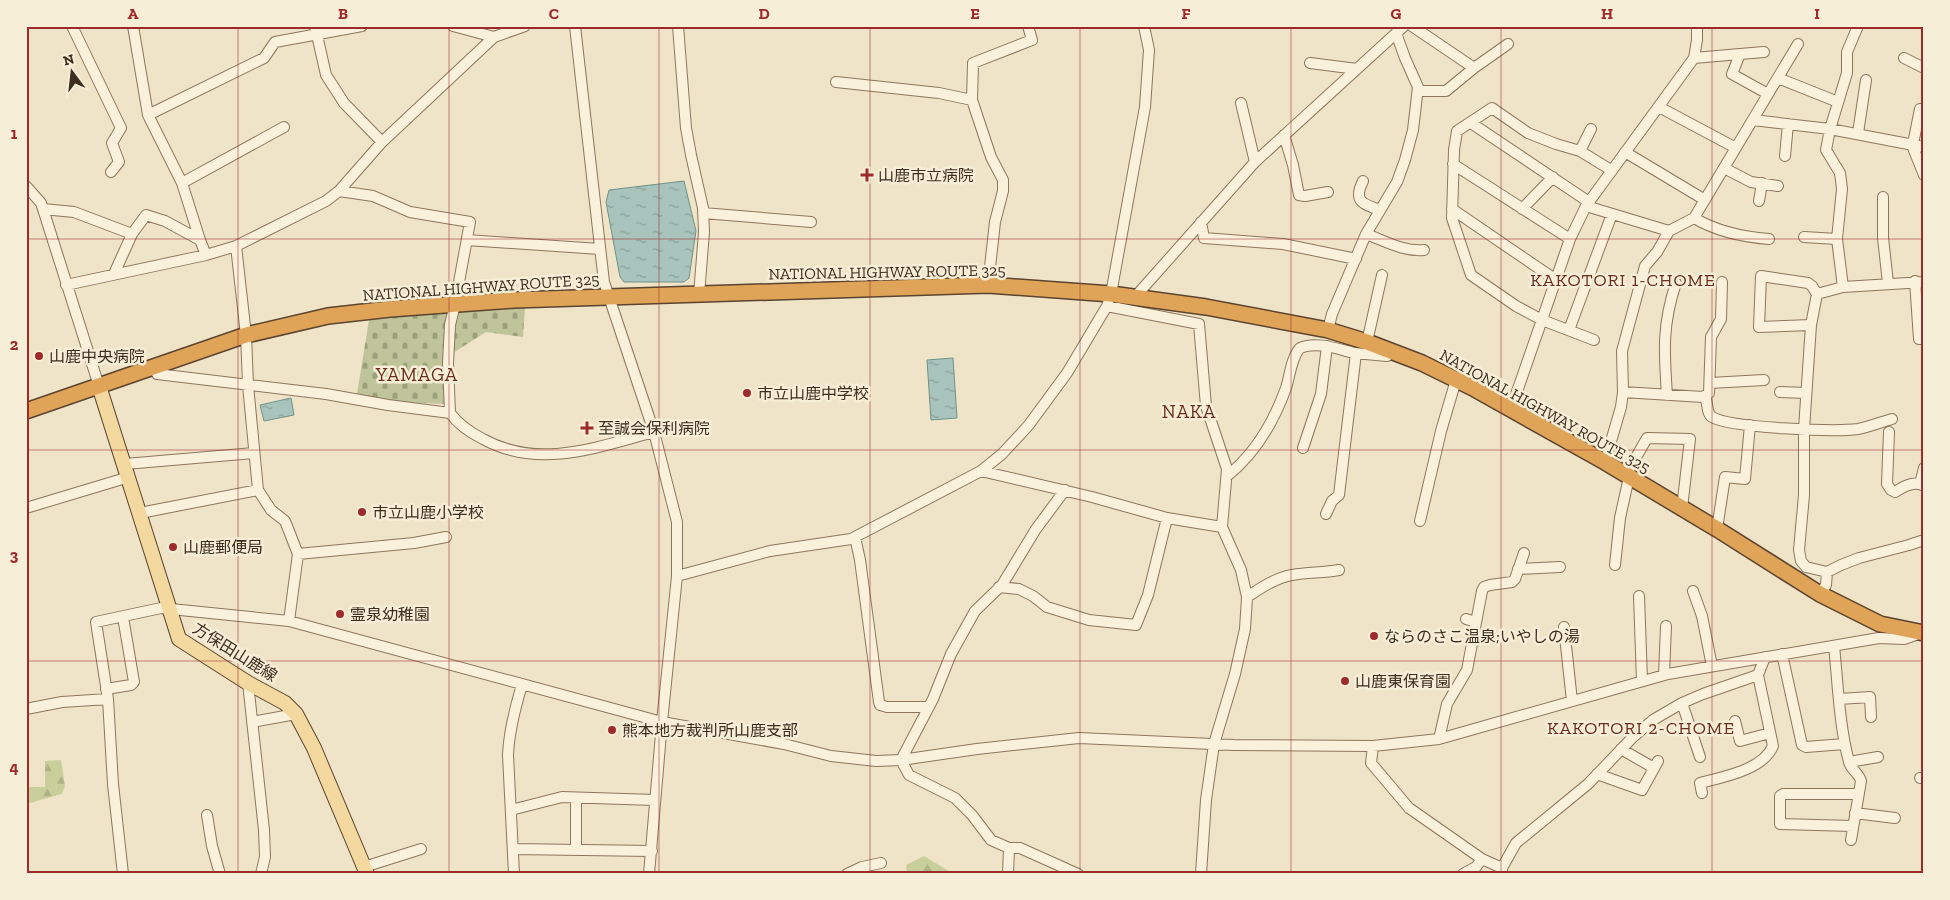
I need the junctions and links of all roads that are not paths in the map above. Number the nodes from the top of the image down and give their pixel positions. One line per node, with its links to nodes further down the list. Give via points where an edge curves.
1 (72, 26): 55 (street, via 121,128 112,143 119,162)
2 (133, 26): 36 (street)
3 (362, 26): 14 (street)
4 (453, 26): 15 (street)
5 (525, 26): 15 (street)
6 (574, 26): 90 (street)
7 (678, 26): 75 (street, via 686,128)
8 (1028, 26): 31 (street, via 1032,40 973,63)
9 (1144, 26): 108 (street, via 1149,50 1145,107)
10 (1412, 26): 23 (street)
11 (1697, 26): 20 (street)
12 (1858, 26): 32 (street, via 1847,52 1847,74)
13 (1402, 28): 25 (street); 29 (street, via 1405,58)
14 (316, 30): 36 (street, via 275,42 264,58); 45 (street, via 326,75 344,103)
15 (494, 37): 45 (street)
16 (1508, 44): 23 (street)
17 (1798, 44): 26 (street)
18 (1764, 52): 19 (street)
19 (1740, 54): 20 (street); 30 (street, via 1732,74)
20 (1694, 58): 34 (street)
21 (1904, 58): 24 (street)
22 (1310, 63): 25 (street)
23 (1474, 68): 29 (street, via 1446,91)
24 (1924, 68)
25 (1357, 69): 44 (street)
26 (1778, 78): 30 (street); 32 (street)
27 (1866, 80): 43 (street)
28 (836, 82): 31 (street, via 939,93)
29 (1418, 91): 74 (street, via 1405,160 1397,182)
30 (1768, 94): 37 (street)
31 (972, 100): 102 (street, via 1003,180)
32 (1838, 102): 41 (street)
33 (1241, 103): 51 (street)
34 (1658, 107): 47 (street); 49 (street)
35 (1920, 109): 46 (street)
36 (148, 116): 59 (street)
37 (1753, 120): 39 (street); 47 (street)
38 (1471, 122): 48 (street, via 1492,108 1528,132); 52 (street, via 1457,131); 57 (street)
39 (1788, 124): 41 (street); 50 (street)
40 (284, 127): 59 (street)
41 (1830, 128): 43 (street); 86 (street, via 1826,150 1840,173 1842,189)
42 (1591, 129): 48 (street)
43 (1858, 133): 46 (street)
44 (1284, 135): 51 (street); 64 (street, via 1299,194)
45 (382, 142): 63 (street)
46 (1916, 144): 56 (street)
47 (1736, 148): 53 (street)
48 (1580, 151): 54 (street)
49 (1625, 152): 54 (street); 68 (street)
50 (1785, 156)
51 (1255, 162): 79 (street)
52 (1453, 164): 72 (street); 73 (street)
53 (1724, 168): 60 (street); 68 (street)
54 (1611, 170): 70 (street)
55 (111, 172)
56 (1924, 175)
57 (1552, 177): 70 (street); 73 (street)
58 (1363, 181): 74 (street, via 1359,199 1364,205)
59 (182, 183): 87 (street)
60 (1762, 184): 62 (street); 69 (street)
61 (26, 186): 66 (street)
62 (1778, 186)
63 (339, 191): 88 (street, via 373,196 410,212 470,222); 89 (street, via 326,201)
64 (1328, 192)
65 (1883, 197): 100 (street)
66 (37, 199): 67 (street); 71 (street)
67 (26, 200)
68 (1705, 200): 77 (street)
69 (1759, 201)
70 (1588, 204): 76 (street); 84 (street)
71 (43, 208): 81 (street, via 74,212); 101 (street)
72 (1452, 209): 96 (street); 110 (street, via 1452,218 1472,275)
73 (1522, 209): 84 (street)
74 (1380, 210): 82 (street)
75 (703, 213): 78 (street); 105 (street)
76 (1612, 214): 80 (street); 113 (street)
77 (1694, 218): 80 (street); 85 (street, via 1730,234)
78 (811, 222)
79 (1201, 222): 93 (street, via 1204,238 1283,244); 107 (street)
80 (1669, 231): 127 (street, via 1645,266 1622,351)
81 (132, 234): 87 (street, via 146,215 165,221); 94 (street)
82 (1366, 234): 91 (street, via 1404,249); 93 (street)
83 (1804, 237): 86 (street)
84 (1570, 239): 96 (street)
85 (1769, 239)
86 (1837, 239): 103 (street)
87 (200, 240): 92 (street)
88 (467, 240): 90 (street); 109 (street)
89 (236, 246): 92 (street); 114 (street)
90 (600, 249): 106 (street)
91 (1424, 250)
92 (206, 254): 94 (street)
93 (1356, 259): 112 (street)
94 (114, 274): 101 (street)
95 (1382, 275): 117 (street)
96 (1556, 280): 110 (street)
97 (1722, 282): 124 (street, via 1722,319 1711,337)
98 (1919, 282): 100 (street); 115 (street, via 1919,339)
99 (1676, 283): 130 (street, via 1666,321)
100 (1888, 283): 103 (street)
101 (66, 285): 126 (street)
102 (988, 285): 105 (highway, NATIONAL HIGHWAY ROUTE 325); 108 (highway, NATIONAL HIGHWAY ROUTE 325)
103 (1843, 286): 104 (street)
104 (1817, 294): 111 (street); 111 (street, via 1808,284 1761,276 1759,327)
105 (699, 295): 106 (highway, NATIONAL HIGHWAY ROUTE 325)
106 (608, 296): 109 (highway, NATIONAL HIGHWAY ROUTE 325); 138 (street)
107 (1135, 297): 108 (highway, NATIONAL HIGHWAY ROUTE 325); 112 (highway, NATIONAL HIGHWAY ROUTE 325)
108 (1109, 300): 145 (street, via 1067,373 1028,426); 146 (street, via 1199,324 1206,406)
109 (455, 304): 114 (highway, NATIONAL HIGHWAY ROUTE 325, via 328,316); 134 (street, via 449,334)
110 (1542, 320): 113 (street); 132 (street)
111 (1812, 325): 129 (street)
112 (1328, 330): 117 (highway, NATIONAL HIGHWAY ROUTE 325)
113 (1568, 330): 116 (street)
114 (246, 335): 121 (highway, NATIONAL HIGHWAY ROUTE 325); 125 (street)
115 (1924, 339)
116 (1594, 340)
117 (1367, 342): 119 (highway, NATIONAL HIGHWAY ROUTE 325)
118 (1327, 346): 120 (street); 140 (street, via 1321,394); 146 (street, via 1305,346 1297,350 1286,389 1264,435 1241,465)
119 (1392, 352): 120 (street, via 1387,356); 122 (highway, NATIONAL HIGHWAY ROUTE 325)
120 (1356, 353): 154 (street, via 1339,495)
121 (155, 368): 125 (street, via 157,374); 126 (highway, NATIONAL HIGHWAY ROUTE 325)
122 (1456, 380): 132 (highway, NATIONAL HIGHWAY ROUTE 325); 156 (street)
123 (1764, 380): 124 (street)
124 (1710, 383): 131 (street, via 1709,393)
125 (248, 385): 134 (street); 141 (street)
126 (99, 386): 133 (highway, NATIONAL HIGHWAY ROUTE 325); 144 (main road, 方保田山鹿線)
127 (1623, 392): 130 (street); 142 (street)
128 (1780, 392): 129 (street)
129 (1806, 393): 137 (street)
130 (1667, 395): 131 (street)
131 (1705, 396): 136 (street, via 1711,416)
132 (1511, 409): 142 (highway, NATIONAL HIGHWAY ROUTE 325)
133 (26, 411)
134 (450, 413): 138 (street, via 454,420 491,444 507,451 534,455 571,453)
135 (1892, 419): 137 (street, via 1857,429)
136 (1750, 425): 137 (street); 158 (street, via 1745,479 1725,477)
137 (1804, 429): 168 (street, via 1804,495 1799,550 1806,568)
138 (654, 432): 169 (street, via 677,522)
139 (1889, 432): 148 (street, via 1887,484 1895,492 1908,484)
140 (1303, 448)
141 (254, 453): 144 (street); 149 (street)
142 (1604, 462): 147 (highway, NATIONAL HIGHWAY ROUTE 325)
143 (1924, 468): 148 (street)
144 (127, 470): 151 (street); 153 (main road, 方保田山鹿線)
145 (981, 471): 150 (street); 160 (street)
146 (1227, 476): 157 (street)
147 (1628, 476): 152 (highway, NATIONAL HIGHWAY ROUTE 325); 152 (street, via 1647,438 1690,439); 164 (street)
148 (1922, 485)
149 (258, 490): 153 (street); 163 (street, via 271,510 285,521)
150 (1065, 490): 155 (street); 170 (street)
151 (26, 508)
152 (1682, 508): 158 (highway, NATIONAL HIGHWAY ROUTE 325)
153 (140, 513): 175 (main road, 方保田山鹿線)
154 (1326, 514)
155 (1167, 518): 157 (street); 170 (street, via 1148,594 1136,625 1089,620 1047,606 1019,589)
156 (1420, 521)
157 (1222, 527): 174 (street, via 1242,570)
158 (1718, 529): 172 (highway, NATIONAL HIGHWAY ROUTE 325)
159 (446, 537): 163 (street)
160 (854, 537): 169 (street, via 770,551); 195 (street, via 880,705)
161 (1924, 540): 168 (street, via 1859,558)
162 (1524, 553): 166 (street)
163 (298, 554): 177 (street)
164 (1616, 565)
165 (1560, 567): 166 (street)
166 (1518, 569): 203 (street, via 1512,582 1484,587 1471,621 1467,670 1447,704)
167 (1339, 570): 174 (street, via 1290,575 1272,581)
168 (1827, 572): 172 (street, via 1826,585)
169 (678, 576): 201 (street)
170 (999, 587): 195 (street, via 975,611 951,654)
171 (1693, 591): 185 (street, via 1702,616)
172 (1820, 594): 180 (highway, NATIONAL HIGHWAY ROUTE 325)
173 (1639, 596): 188 (street)
174 (1247, 597): 204 (street, via 1245,629 1235,674)
175 (169, 608): 176 (street); 177 (street); 189 (main road, 方保田山鹿線, via 180,639)
176 (123, 617): 191 (street, via 134,682); 191 (street, via 96,622)
177 (289, 621): 190 (street)
178 (1666, 626): 186 (street)
179 (1564, 627): 193 (street)
180 (1880, 631): 181 (highway, NATIONAL HIGHWAY ROUTE 325); 182 (street)
181 (1923, 633)
182 (1834, 646): 183 (street); 192 (street)
183 (1782, 654): 184 (street); 205 (street, via 1802,745)
184 (1765, 657): 185 (street); 187 (street)
185 (1712, 666): 186 (street)
186 (1664, 675): 188 (street)
187 (1758, 675): 194 (street); 202 (street)
188 (1642, 681): 193 (street)
189 (248, 683): 197 (main road, 方保田山鹿線, via 285,703); 200 (street)
190 (522, 685): 201 (street); 217 (street, via 509,736)
191 (107, 694): 196 (street); 232 (street, via 112,784)
192 (1840, 699): 198 (street, via 1870,697); 205 (street)
193 (1572, 702): 203 (street)
194 (1682, 703): 207 (street, via 1653,720); 208 (street)
195 (929, 707): 210 (street)
196 (26, 709)
197 (296, 714): 200 (street); 230 (main road, 方保田山鹿線, via 314,748)
198 (1871, 717)
199 (1735, 721): 202 (street, via 1740,741)
200 (252, 722): 234 (street, via 264,830 265,857)
201 (662, 722): 210 (street, via 831,756 876,762); 216 (street)
202 (1770, 733): 213 (street, via 1770,753 1761,762 1700,783)
203 (1439, 739): 206 (street)
204 (1214, 744): 206 (street); 210 (street, via 1079,738); 240 (street)
205 (1844, 744): 211 (street)
206 (1373, 746): 228 (street, via 1371,763 1409,808)
207 (1622, 749): 212 (street); 212 (street, via 1656,764 1642,790)
208 (1700, 757)
209 (1878, 757): 211 (street)
210 (901, 760): 223 (street, via 909,775 955,798 991,840)
211 (1849, 762): 214 (street, via 1860,776)
212 (1598, 774): 231 (street, via 1516,843)
213 (1702, 793)
214 (1858, 794): 218 (street); 221 (street, via 1780,796 1780,824)
215 (576, 798): 216 (street); 217 (street, via 562,797); 226 (street)
216 (655, 800): 227 (street)
217 (511, 810): 225 (street)
218 (1855, 813): 220 (street); 221 (street)
219 (208, 815): 233 (street)
220 (1895, 818)
221 (1853, 826): 222 (street)
222 (1851, 840)
223 (1009, 848): 238 (street); 239 (street, via 1020,848)
224 (421, 849): 230 (street)
225 (513, 849): 226 (street); 235 (street)
226 (576, 850): 227 (street)
227 (652, 851): 236 (street)
228 (1482, 859): 231 (street); 241 (street, via 1476,867)
229 (881, 863): 237 (street)
230 (366, 870)
231 (1502, 871)
232 (123, 874)
233 (220, 874)
234 (261, 874)
235 (514, 874)
236 (649, 874)
237 (847, 874)
238 (1008, 874)
239 (1078, 874)
240 (1201, 874)
241 (1463, 874)

